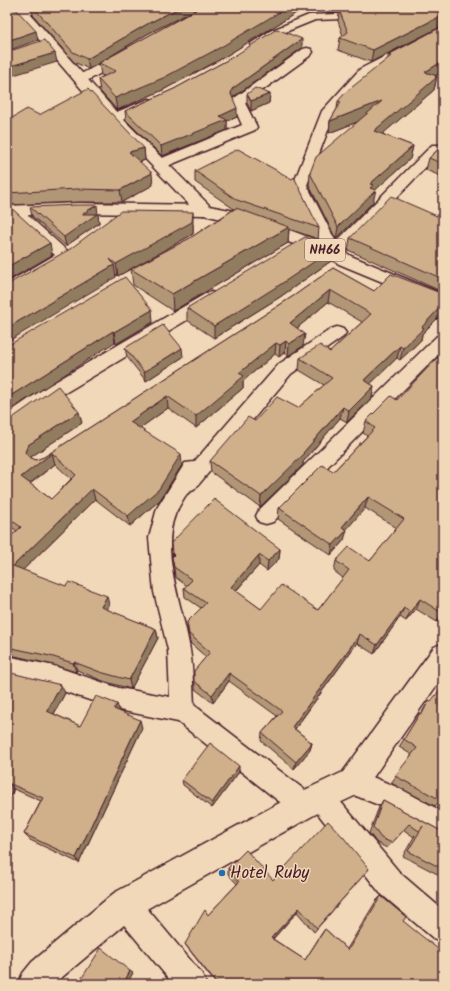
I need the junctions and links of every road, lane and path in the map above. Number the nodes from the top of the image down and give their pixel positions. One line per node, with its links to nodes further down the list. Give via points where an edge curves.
1 (43, 7): 2 (street)
2 (20, 10): 8 (main road, via 42,44)
3 (374, 16): 6 (street, via 313,17 274,33)
4 (443, 30): 21 (street, via 364,72 329,111 300,185)
5 (134, 49): 8 (street)
6 (244, 52)
7 (307, 52): 12 (street, via 238,102 250,127)
8 (81, 80): 10 (main road)
9 (162, 97): 10 (street)
10 (114, 118): 12 (main road)
11 (437, 148): 21 (street)
12 (160, 164): 14 (main road)
13 (131, 209): 14 (main road, NH66); 15 (main road, NH66); 17 (street)
14 (204, 210): 16 (main road, NH66)
15 (11, 211): 22 (street, via 71,251)
16 (235, 217): 18 (street); 19 (main road, NH66)
17 (113, 222)
18 (216, 229)
19 (303, 242): 20 (street); 21 (main road, NH66)
20 (283, 254)
21 (337, 261): 24 (main road, NH66)
22 (7, 290)
23 (224, 290): 27 (street, via 54,390)
24 (443, 301)
25 (337, 333): 29 (street, via 286,370)
26 (443, 340): 30 (street)
27 (7, 424)
28 (192, 469): 29 (street)
29 (167, 508): 33 (street, via 159,538 165,592 179,650)
30 (266, 516)
31 (443, 655): 34 (main road)
32 (7, 667): 33 (street, via 54,677 119,698)
33 (183, 711): 35 (street)
34 (353, 782): 35 (main road); 36 (street, via 390,797)
35 (313, 802): 37 (main road); 38 (street, via 390,883)
36 (443, 826)
37 (125, 904): 39 (main road, via 43,973); 40 (street)
38 (443, 928)
39 (34, 984)
40 (192, 984)

